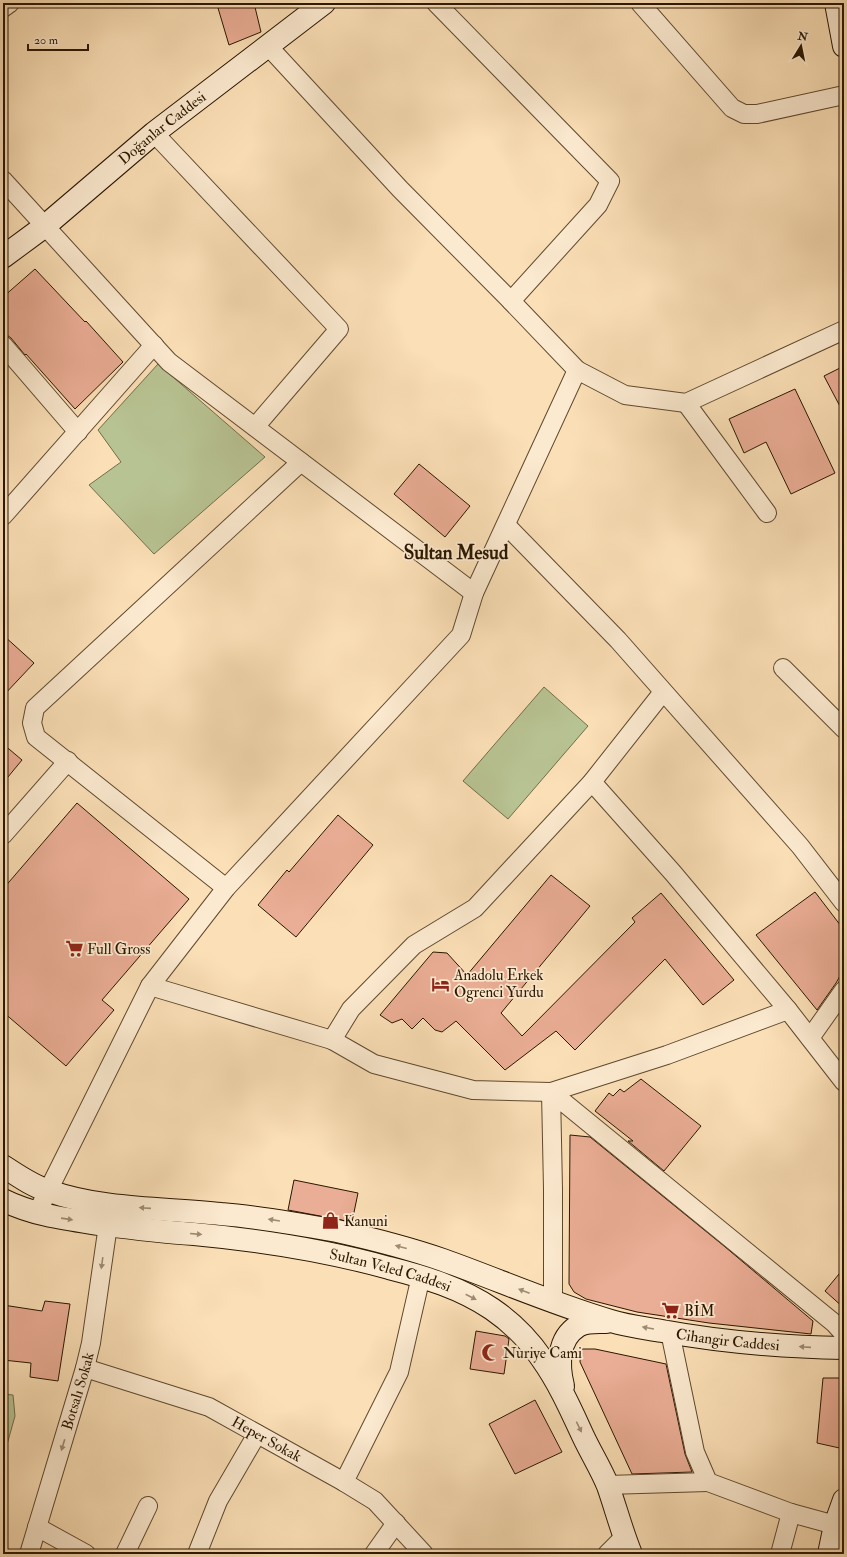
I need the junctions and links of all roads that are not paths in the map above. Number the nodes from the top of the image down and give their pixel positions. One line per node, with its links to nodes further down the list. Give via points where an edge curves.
1 (10, 3): 6 (street)
2 (324, 3): 7 (main road, Doğanlar Caddesi)
3 (436, 3): 14 (street, via 610,181 598,205)
4 (640, 3): 9 (street, via 732,108 744,114 757,114)
5 (836, 3): 8 (main road)
6 (3, 8)
7 (268, 46): 10 (main road, Doğanlar Caddesi); 14 (street, via 400,188)
8 (844, 46)
9 (844, 95)
10 (154, 133): 12 (main road, Doğanlar Caddesi); 20 (street, via 339,329)
11 (3, 180): 12 (street)
12 (45, 226): 13 (main road, Doğanlar Caddesi); 16 (street)
13 (3, 257)
14 (511, 300): 18 (street)
15 (844, 330): 19 (street)
16 (154, 345): 20 (street, via 170,362); 21 (street)
17 (6, 354): 21 (street)
18 (577, 370): 19 (street, via 625,395); 25 (street)
19 (686, 403): 23 (street)
20 (255, 427): 22 (street)
21 (78, 432): 24 (street)
22 (301, 462): 26 (street); 30 (street, via 35,708 32,723 36,737)
23 (767, 513)
24 (3, 516)
25 (506, 525): 26 (street); 28 (street, via 618,640)
26 (474, 593): 33 (street, via 461,635)
27 (783, 668): 29 (street)
28 (663, 692): 31 (street); 34 (street, via 800,846)
29 (844, 729)
30 (68, 761): 32 (street); 33 (street)
31 (592, 782): 37 (street, via 673,873); 39 (street, via 475,908 414,945 351,1009)
32 (3, 835)
33 (226, 888): 35 (street)
34 (844, 903)
35 (150, 986): 39 (street); 43 (street)
36 (844, 990): 38 (street)
37 (788, 1010): 38 (street); 41 (street, via 668,1055)
38 (810, 1038): 40 (street)
39 (332, 1040): 41 (street, via 374,1064 473,1090)
40 (844, 1082)
41 (551, 1092): 48 (street); 51 (street, via 834,1323)
42 (3, 1166): 43 (main road, Sultan Veled Caddesi)
43 (48, 1191): 45 (street); 48 (main road, Sultan Veled Caddesi, one-way to 43, via 443,1260 353,1235 256,1217 103,1203)
44 (3, 1200): 45 (main road, Sultan Veled Caddesi)
45 (37, 1213): 46 (main road, Sultan Veled Caddesi, one-way to 46)
46 (108, 1225): 47 (main road, Sultan Veled Caddesi, one-way to 47, via 314,1250); 53 (street, Botsalı Sokak, one-way to 53)
47 (421, 1276): 54 (main road, Sultan Veled Caddesi, one-way to 54, via 473,1298 508,1321 542,1358); 56 (street, via 399,1372)
48 (553, 1303): 49 (main road, Sultan Veled Caddesi)
49 (613, 1322): 50 (main road, Cihangir Caddesi, one-way to 49); 54 (main road, via 590,1322 578,1326 562,1346 559,1360)
50 (670, 1332): 52 (main road, Cihangir Caddesi, one-way to 50, via 742,1342); 57 (street, via 695,1452)
51 (844, 1334)
52 (844, 1348)
53 (85, 1368): 55 (street, Heper Sokak, via 209,1407); 64 (street, Botsalı Sokak, one-way to 64)
54 (569, 1407): 58 (main road, Sultan Veled Caddesi, one-way to 58)
55 (257, 1434): 56 (street, Heper Sokak); 69 (street, via 218,1501)
56 (344, 1482): 62 (street, Heper Sokak, via 375,1501)
57 (708, 1482): 58 (street); 61 (street)
58 (607, 1485): 65 (main road, Sultan Veled Caddesi)
59 (844, 1500): 63 (main road)
60 (148, 1506): 68 (street)
61 (790, 1513): 63 (street); 73 (street)
62 (396, 1523): 70 (street); 71 (street, Heper Sokak)
63 (839, 1523): 74 (main road)
64 (37, 1527): 66 (street, Botsalı Sokak); 67 (street)
65 (627, 1546): 72 (street)
66 (29, 1554)
67 (86, 1554)
68 (125, 1554)
69 (197, 1554)
70 (374, 1554)
71 (424, 1554)
72 (607, 1554)
73 (780, 1554)
74 (829, 1554)

